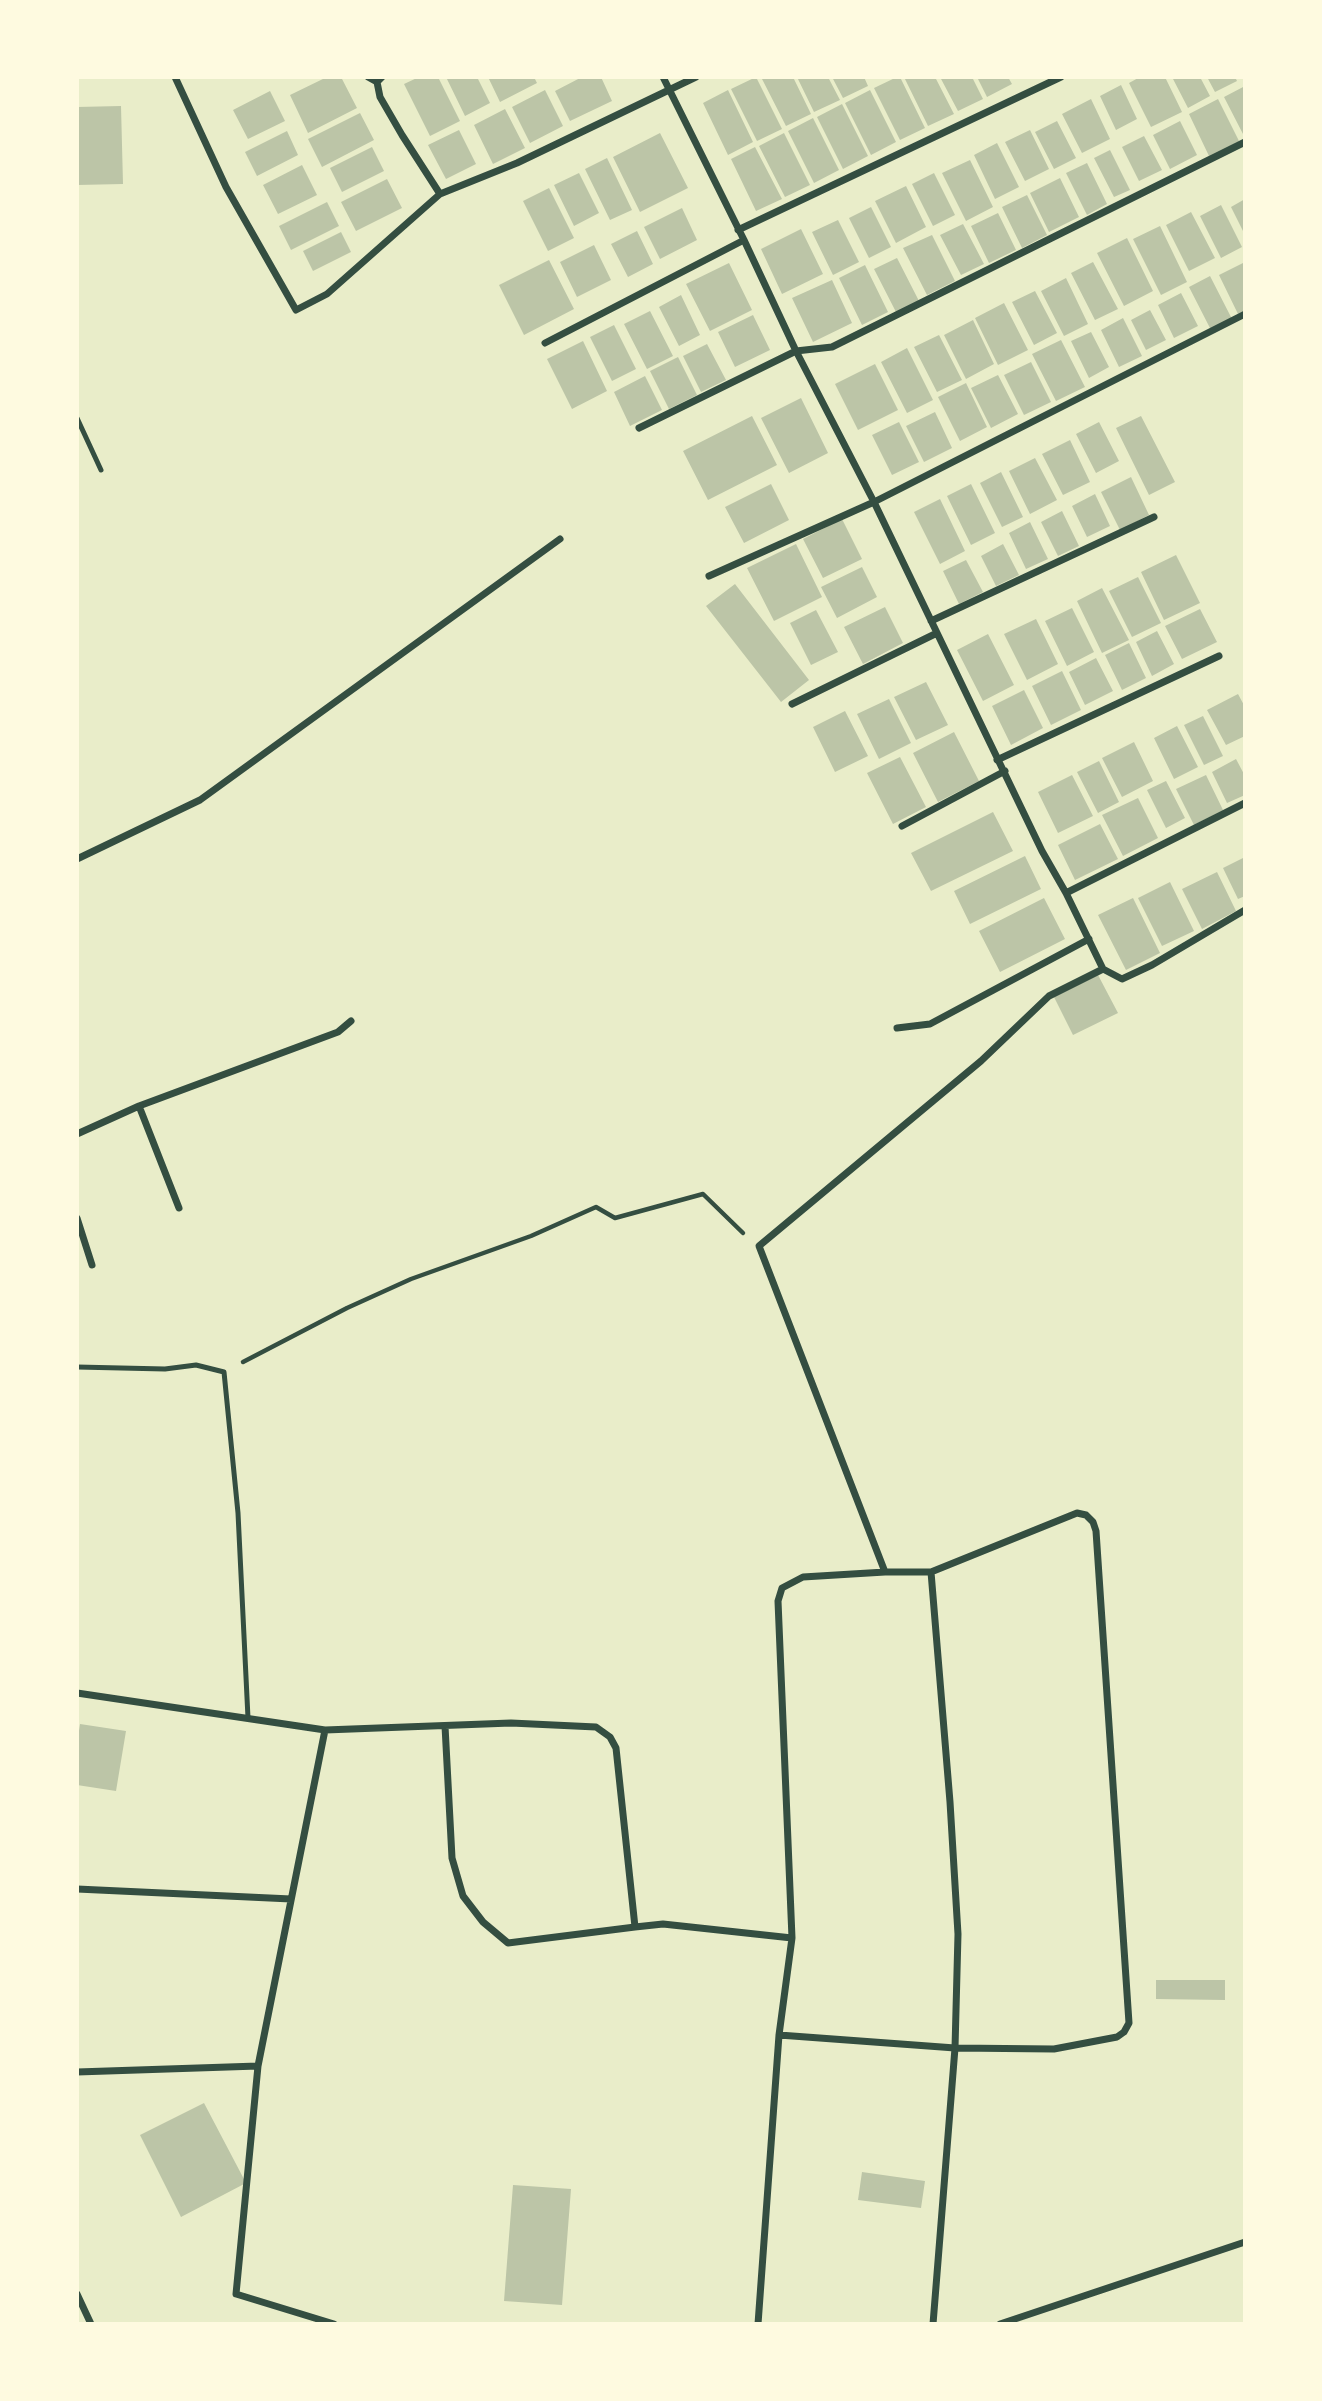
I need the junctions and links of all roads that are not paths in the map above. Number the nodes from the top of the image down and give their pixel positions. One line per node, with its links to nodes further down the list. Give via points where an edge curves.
1 (175, 77): 9 (street, via 226,187 296,310 327,294)
2 (368, 77): 6 (street)
3 (663, 77): 7 (street)
4 (696, 77): 7 (street)
5 (1061, 77): 10 (street)
6 (380, 79): 9 (street, via 380,97)
7 (669, 90): 9 (street, via 517,163); 10 (street)
8 (1245, 142): 14 (street, via 832,347)
9 (440, 194)
10 (738, 230): 11 (street)
11 (744, 240): 13 (street); 14 (street)
12 (1245, 314): 18 (street)
13 (545, 343)
14 (796, 351): 16 (street); 18 (street)
15 (77, 418): 17 (lane)
16 (639, 428)
17 (101, 470)
18 (874, 502): 21 (street); 22 (street)
19 (1154, 517): 22 (street)
20 (560, 539): 30 (street, via 200,800)
21 (709, 576)
22 (931, 621): 23 (street)
23 (937, 633): 25 (street); 26 (street)
24 (1219, 656): 26 (street)
25 (792, 704)
26 (997, 760): 27 (street)
27 (1005, 771): 29 (street); 31 (street)
28 (1245, 803): 31 (street)
29 (902, 826)
30 (77, 859)
31 (1066, 893): 33 (street)
32 (1245, 910): 34 (street, via 1122,979)
33 (1088, 939): 34 (street); 36 (street, via 930,1024)
34 (1103, 969): 43 (street, via 1049,996 981,1061 759,1246)
35 (351, 1021): 37 (street, via 338,1031)
36 (897, 1028)
37 (139, 1107): 38 (street); 39 (street)
38 (77, 1134)
39 (179, 1208)
40 (77, 1218): 41 (street)
41 (92, 1265)
42 (77, 1367): 46 (lane, via 196,1365 224,1372)
43 (885, 1572): 44 (street); 52 (street, via 803,1577 782,1588 778,1601)
44 (931, 1572): 54 (street, via 958,1934); 54 (street, via 1077,1513 1093,1522 1129,2023 1117,2038 1054,2049)
45 (77, 1693): 46 (street)
46 (248, 1718): 48 (street)
47 (444, 1726): 48 (street); 51 (street, via 596,1727 610,1737 616,1748); 51 (street, via 452,1858 463,1896 484,1922 508,1943)
48 (325, 1730): 50 (street)
49 (77, 1889): 50 (street)
50 (292, 1899): 55 (street)
51 (635, 1927): 52 (street, via 663,1924)
52 (792, 1938): 53 (street)
53 (779, 2035): 54 (street); 61 (street)
54 (955, 2048): 62 (street)
55 (258, 2066): 56 (street); 60 (street, via 236,2294)
56 (77, 2072)
57 (1245, 2242): 63 (street)
58 (77, 2294): 59 (street)
59 (91, 2324)
60 (334, 2324)
61 (758, 2324)
62 (933, 2324)
63 (1000, 2324)

